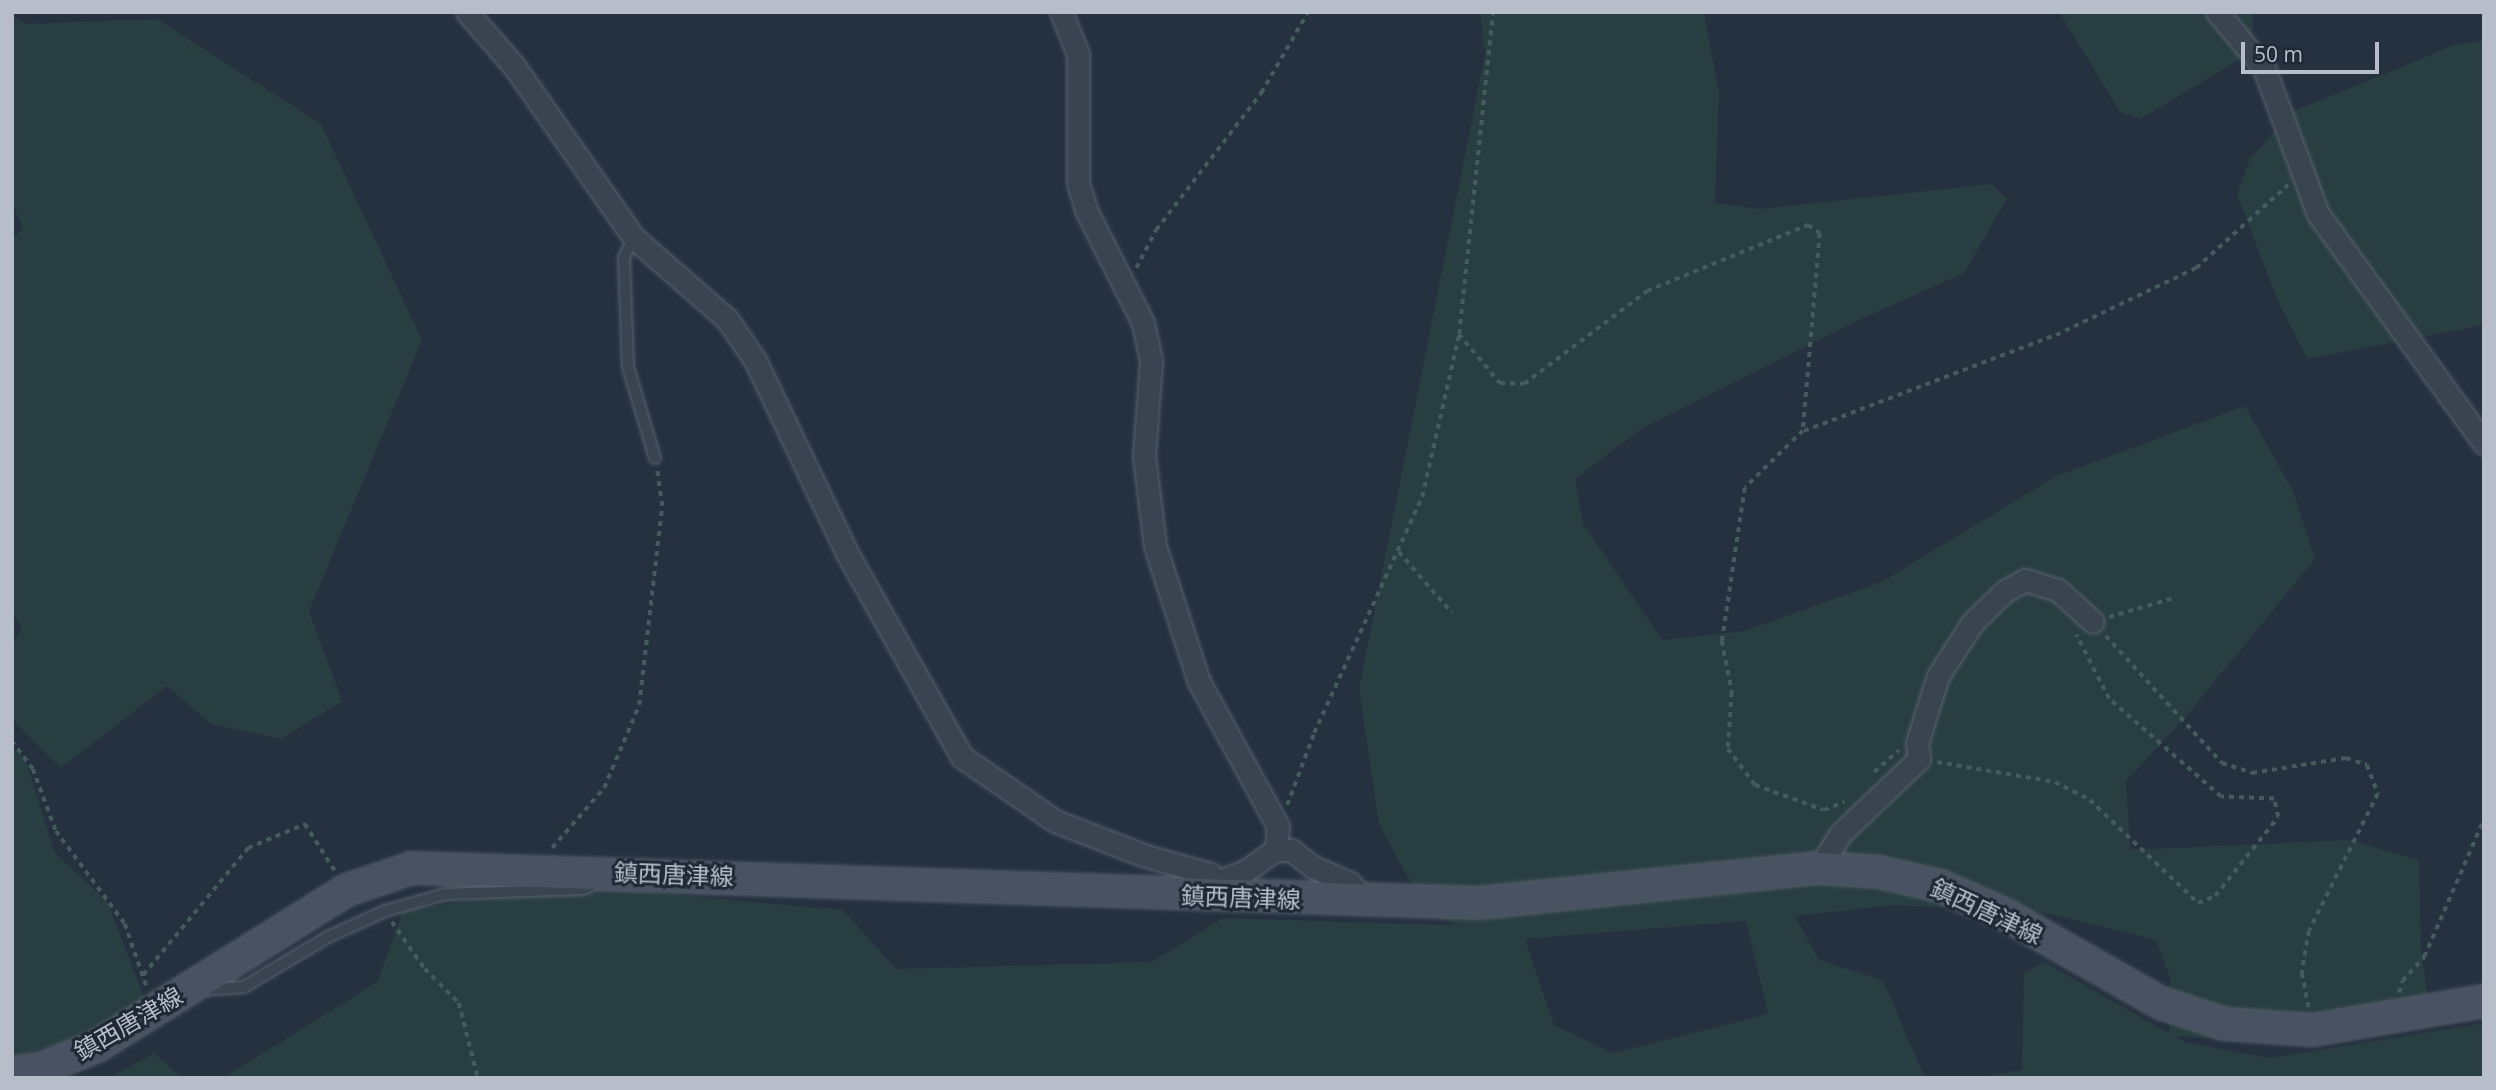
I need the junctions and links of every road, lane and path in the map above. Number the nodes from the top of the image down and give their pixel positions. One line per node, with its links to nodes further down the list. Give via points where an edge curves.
1 (467, 12): 7 (street, via 514,66)
2 (1060, 12): 8 (street, via 1078,54 1078,183 1086,210)
3 (1308, 12): 8 (path, via 1261,93 1156,230)
4 (1493, 12): 9 (path)
5 (2217, 12): 6 (street, via 2264,68)
6 (2300, 175): 10 (path, via 2196,268 2056,335); 11 (street, via 2318,214)
7 (634, 238): 12 (lane, via 624,257 628,367); 28 (street, via 727,320 755,360 847,554 962,757 993,783 1055,821 1143,855 1210,874)
8 (1126, 286): 23 (street, via 1143,324 1150,362 1144,456 1155,546 1199,682)
9 (1459, 334): 10 (path, via 1500,383 1524,384 1647,291 1808,225 1820,233); 13 (path, via 1437,447)
10 (1803, 431): 21 (path, via 1745,488 1721,641 1732,692 1728,749 1755,786 1824,810)
11 (2484, 443)
12 (655, 458): 25 (path, via 662,506 639,705 604,788 545,856)
13 (1399, 552): 15 (path); 23 (path, via 1314,733)
14 (2174, 598): 16 (path)
15 (1452, 613)
16 (2093, 622): 19 (street, via 2058,590 2025,580 2005,591 1973,622 1938,676); 37 (path, via 2222,763 2252,773 2346,758 2367,765 2378,794 2309,931 2302,973)
17 (2069, 628): 19 (path, via 2109,699 2221,797 2274,799 2278,817 2215,896 2198,903 2090,800 2055,782)
18 (12, 741): 32 (path, via 33,769 56,831 125,924)
19 (1918, 751): 20 (path, via 1890,753); 26 (street, via 1840,834)
20 (1867, 780)
21 (1852, 799)
22 (2484, 819): 36 (path, via 2424,957 2402,981)
23 (1278, 826): 24 (street)
24 (1276, 850): 28 (street); 30 (street, via 1291,850 1313,867 1350,883)
25 (520, 868): 27 (main road, 鎮西唐津線); 29 (main road, 鎮西唐津線, via 412,868)
26 (1819, 868): 30 (main road, 鎮西唐津線, via 1479,903); 37 (main road, 鎮西唐津線, via 1879,872 1940,886 2006,915 2161,1003 2224,1024)
27 (623, 872): 28 (main road, 鎮西唐津線); 31 (lane, via 583,888 446,894)
28 (1215, 889): 30 (main road, 鎮西唐津線)
29 (347, 890): 32 (path, via 305,824 248,848); 33 (main road, 鎮西唐津線)
30 (1367, 902)
31 (385, 912): 33 (lane, via 328,937 244,986); 39 (path, via 425,969 459,1003)
32 (143, 975): 35 (path)
33 (183, 992): 35 (main road, 鎮西唐津線)
34 (2484, 1001): 36 (main road, 鎮西唐津線)
35 (155, 1009): 38 (main road, 鎮西唐津線, via 97,1046 43,1068)
36 (2394, 1019): 37 (main road, 鎮西唐津線)
37 (2313, 1030)
38 (12, 1073)
39 (478, 1078)

